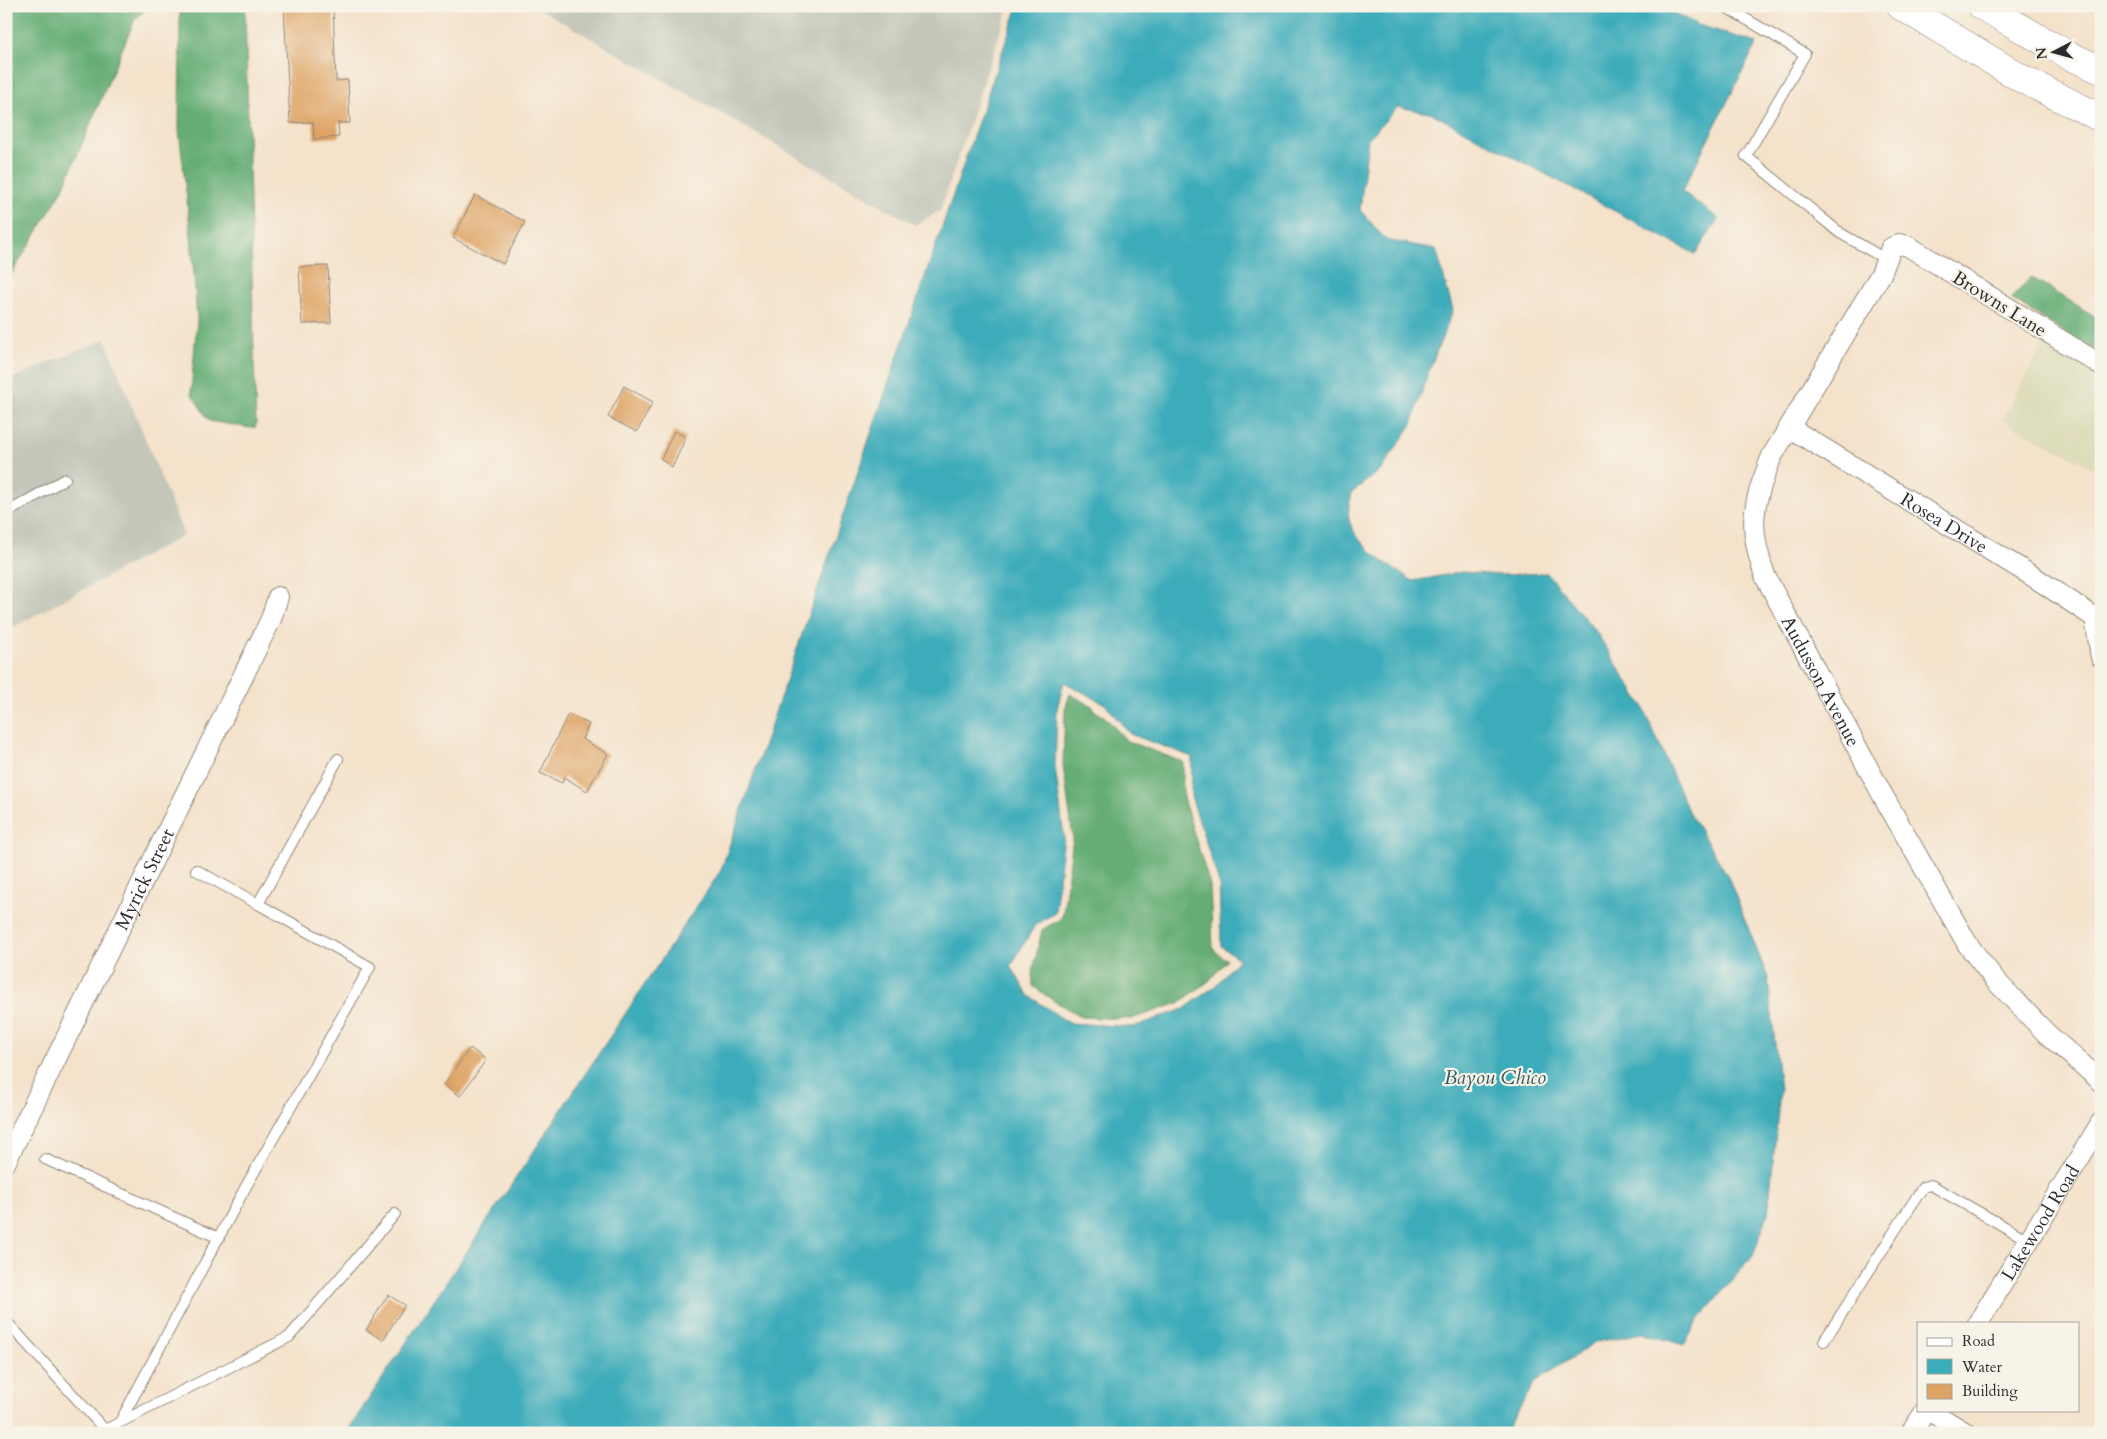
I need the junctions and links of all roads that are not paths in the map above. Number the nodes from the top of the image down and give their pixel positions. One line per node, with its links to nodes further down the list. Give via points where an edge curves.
1 (1724, 6): 6 (lane, via 1805,54 1746,156 1840,233)
2 (1901, 6): 5 (main road, via 2024,80)
3 (1982, 6): 4 (main road)
4 (2101, 70)
5 (2101, 118)
6 (1893, 252): 7 (street, Browns Lane, via 1908,246); 8 (street, Audusson Avenue)
7 (2101, 365)
8 (1790, 428): 12 (street, Rosea Drive); 17 (street, Audusson Avenue, via 1772,456 1755,505 1753,533 1756,553 1766,578 1882,794 1968,945 1996,981 2046,1033)
9 (65, 479): 10 (lane)
10 (6, 513)
11 (278, 597): 20 (street, Myrick Street, via 272,619)
12 (2099, 616): 13 (street, via 2096,625)
13 (2101, 657)
14 (338, 759): 16 (lane)
15 (196, 870): 16 (lane)
16 (258, 904): 22 (lane, via 370,967)
17 (2101, 1081)
18 (2101, 1123): 23 (street, Lakewood Road)
19 (45, 1159): 22 (lane)
20 (6, 1161)
21 (395, 1214): 29 (lane, via 289,1337)
22 (219, 1238): 29 (lane)
23 (2028, 1240): 25 (street, Lakewood Road); 26 (lane, via 1931,1185 1923,1187)
24 (6, 1321): 30 (lane)
25 (1979, 1322)
26 (1824, 1341)
27 (1926, 1412): 31 (street)
28 (1930, 1412): 32 (street)
29 (120, 1422): 30 (lane)
30 (103, 1432)
31 (1911, 1433)
32 (1966, 1433)

